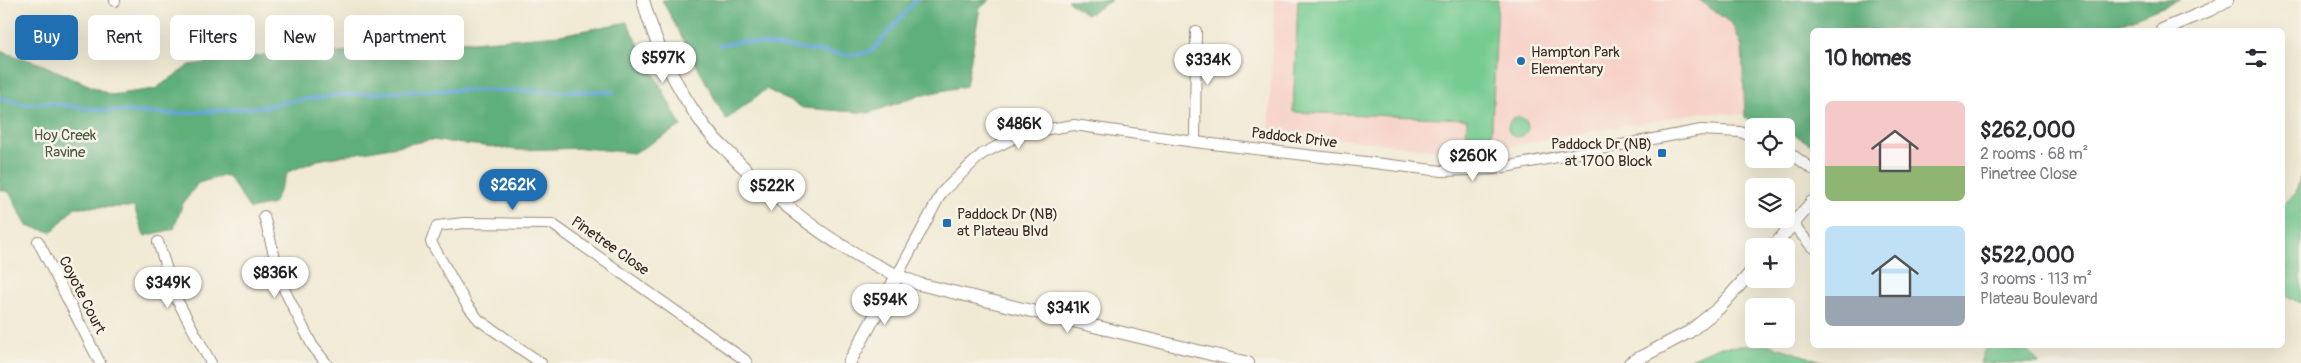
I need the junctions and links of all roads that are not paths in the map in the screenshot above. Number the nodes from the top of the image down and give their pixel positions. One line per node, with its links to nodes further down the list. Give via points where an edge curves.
1 (643, 0): 19 (street, via 663,55 704,128 762,186 797,215 836,244)
2 (2227, 0): 3 (street)
3 (2210, 4): 4 (street)
4 (2166, 28)
5 (1196, 31): 7 (street)
6 (1745, 134): 7 (street, Paddock Drive, via 1701,130 1494,169 1442,171)
7 (1195, 142): 19 (street, Paddock Drive, via 1074,125 1024,133 982,154 942,192)
8 (1795, 157): 9 (street)
9 (1810, 168)
10 (1810, 204): 12 (street)
11 (264, 216): 24 (street, via 282,285 312,346)
12 (1795, 222)
13 (1795, 226): 18 (street)
14 (1790, 228): 15 (street)
15 (1781, 238)
16 (38, 241): 22 (street, Coyote Court)
17 (158, 242): 23 (street, via 176,298)
18 (1810, 245)
19 (897, 276): 27 (street); 28 (street, via 925,286)
20 (1745, 279): 21 (street, via 1719,308)
21 (1646, 360): 29 (street)
22 (100, 363)
23 (211, 363)
24 (326, 363)
25 (541, 363): 26 (street, Pinetree Close, via 480,320 467,306 432,242 437,226 464,223 552,224)
26 (747, 363)
27 (850, 363)
28 (1248, 363)
29 (1630, 363)

